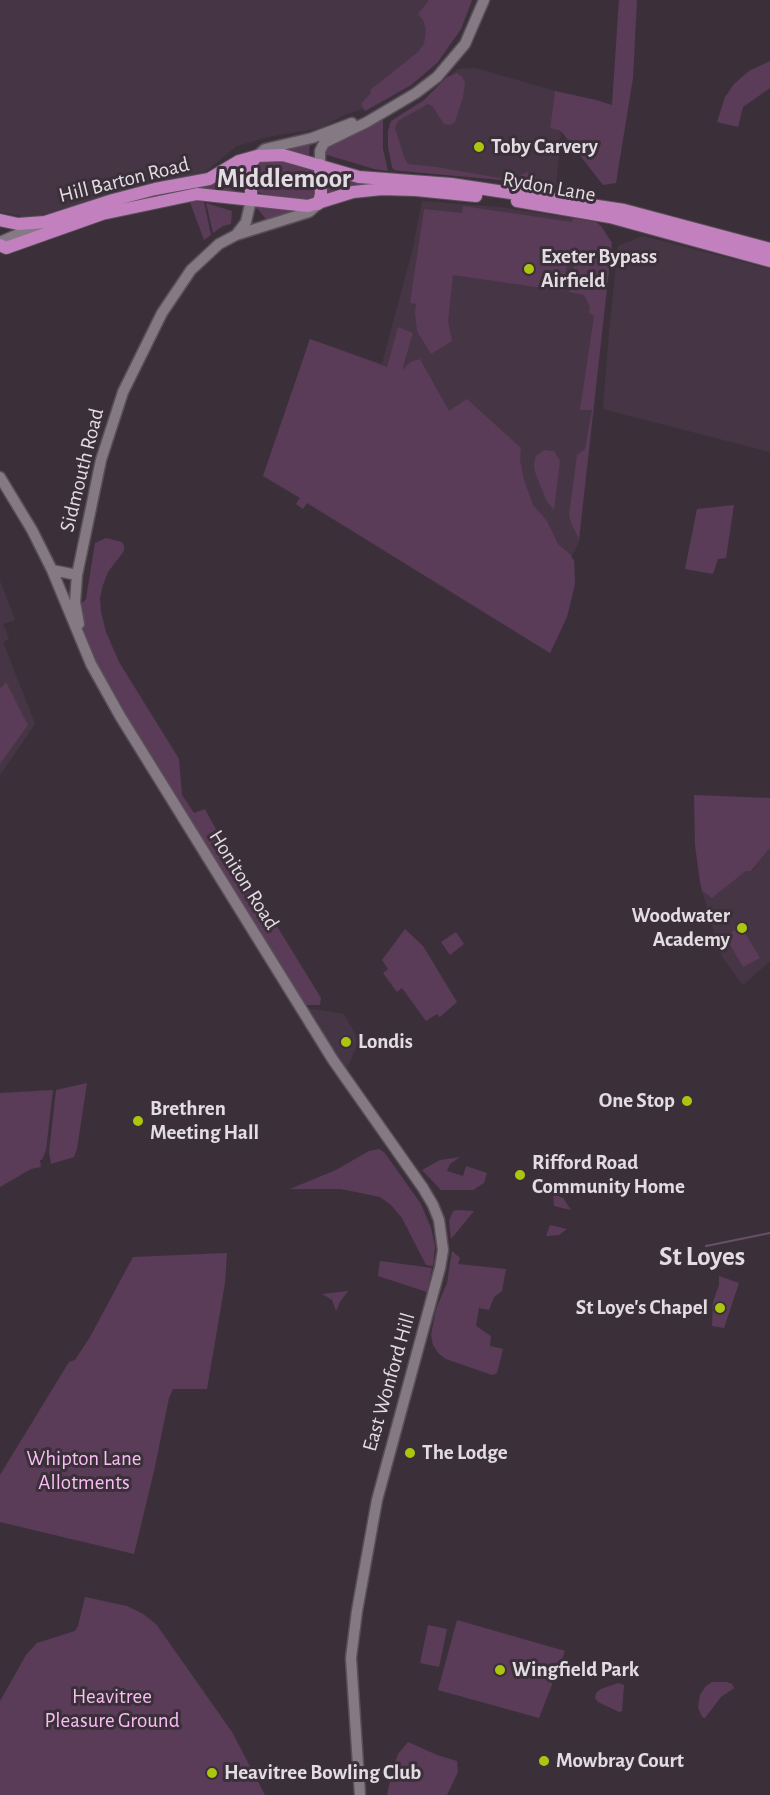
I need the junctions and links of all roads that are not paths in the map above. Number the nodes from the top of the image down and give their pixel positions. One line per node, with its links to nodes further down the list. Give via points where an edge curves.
1 (484, 0): 2 (main road, via 465,44 451,63 416,93)
2 (378, 115): 3 (main road, via 312,138 265,149); 4 (main road, via 324,143)
3 (257, 156): 4 (main road, Rydon Lane, via 283,155); 5 (main road, via 251,169); 8 (main road, Hill Barton Road, via 239,161 209,179 134,195)
4 (320, 165): 6 (main road); 11 (main road, Rydon Lane, via 359,177 451,184 596,204)
5 (251, 200): 6 (main road, Hill Barton Road); 9 (main road, via 246,222); 10 (main road, Hill Barton Road, via 197,194 177,196 102,214)
6 (318, 204): 9 (main road, Sidmouth Road, via 309,212); 12 (main road, Rydon Lane, via 353,192 382,189 488,196 610,217)
7 (0, 220): 8 (main road, via 18,224)
8 (45, 222): 10 (main road, Hill Barton Road)
9 (236, 235): 15 (main road, Sidmouth Road, via 219,244 191,270 135,363 101,460)
10 (2, 246)
11 (770, 249)
12 (770, 261)
13 (0, 477): 14 (main road, Honiton Road)
14 (52, 570): 15 (main road); 16 (main road, Honiton Road)
15 (77, 575): 16 (main road, Honiton Road, via 76,613)
16 (82, 642): 17 (main road, Honiton Road, via 120,717 333,1060)
17 (383, 1132): 18 (main road, East Wonford Hill, via 434,1204 442,1234 442,1255 375,1508 357,1611 351,1658)
18 (360, 1795)

